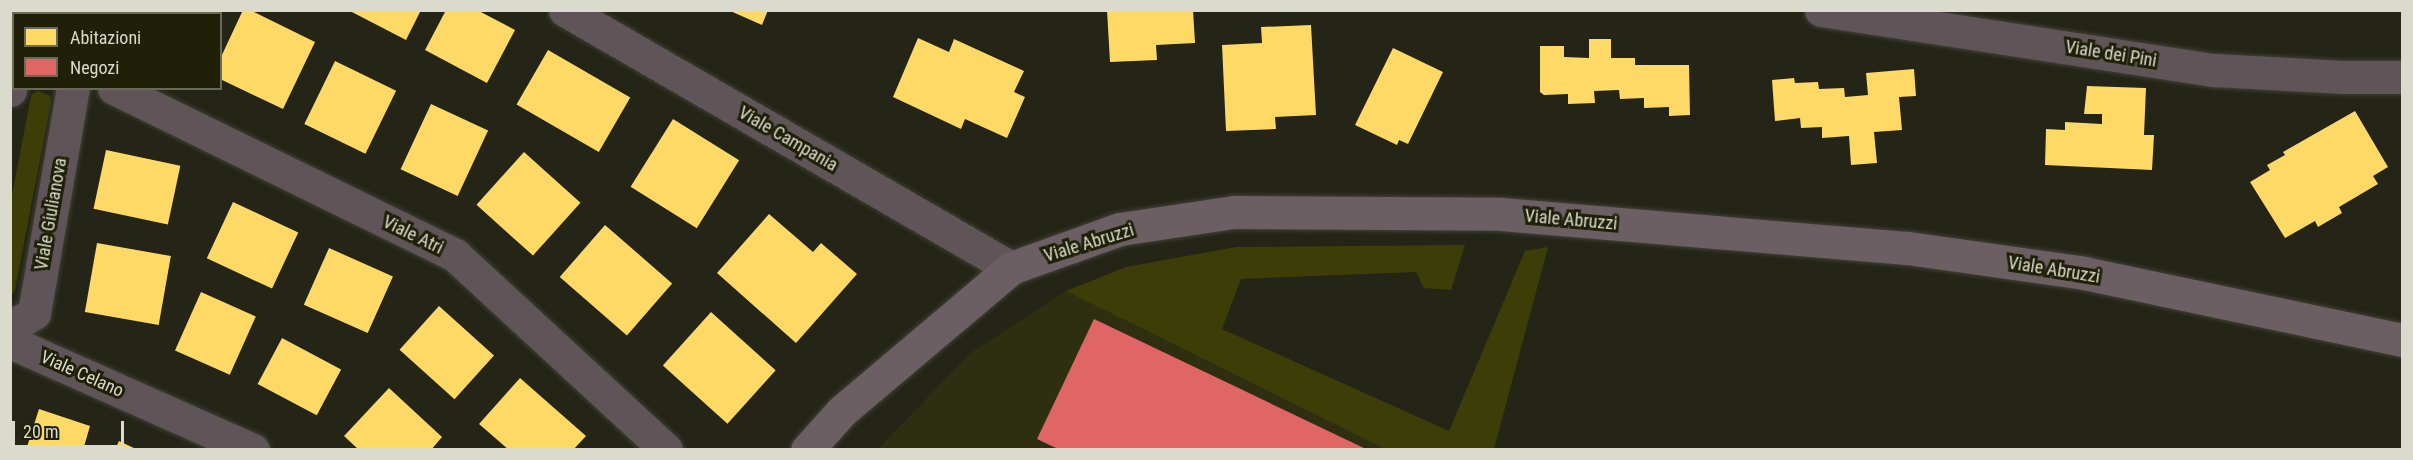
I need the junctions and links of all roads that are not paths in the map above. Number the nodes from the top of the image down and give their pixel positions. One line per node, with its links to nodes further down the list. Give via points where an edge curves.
1 (565, 10): 6 (street, Viale Campania)
2 (1821, 10): 3 (street, Viale dei Pini, via 2214,69)
3 (2403, 77)
4 (73, 90): 7 (street, Viale Giulianova, via 34,313)
5 (118, 90): 11 (street, Viale Atri, via 455,255)
6 (1011, 268): 8 (street, Viale Abruzzi, via 1120,229 1234,213 1501,214 1931,251 2084,273); 12 (street, Viale Abruzzi, via 843,411)
7 (10, 327)
8 (2403, 340)
9 (10, 342): 10 (street, Viale Celano)
10 (253, 450)
11 (666, 450)
12 (807, 450)

